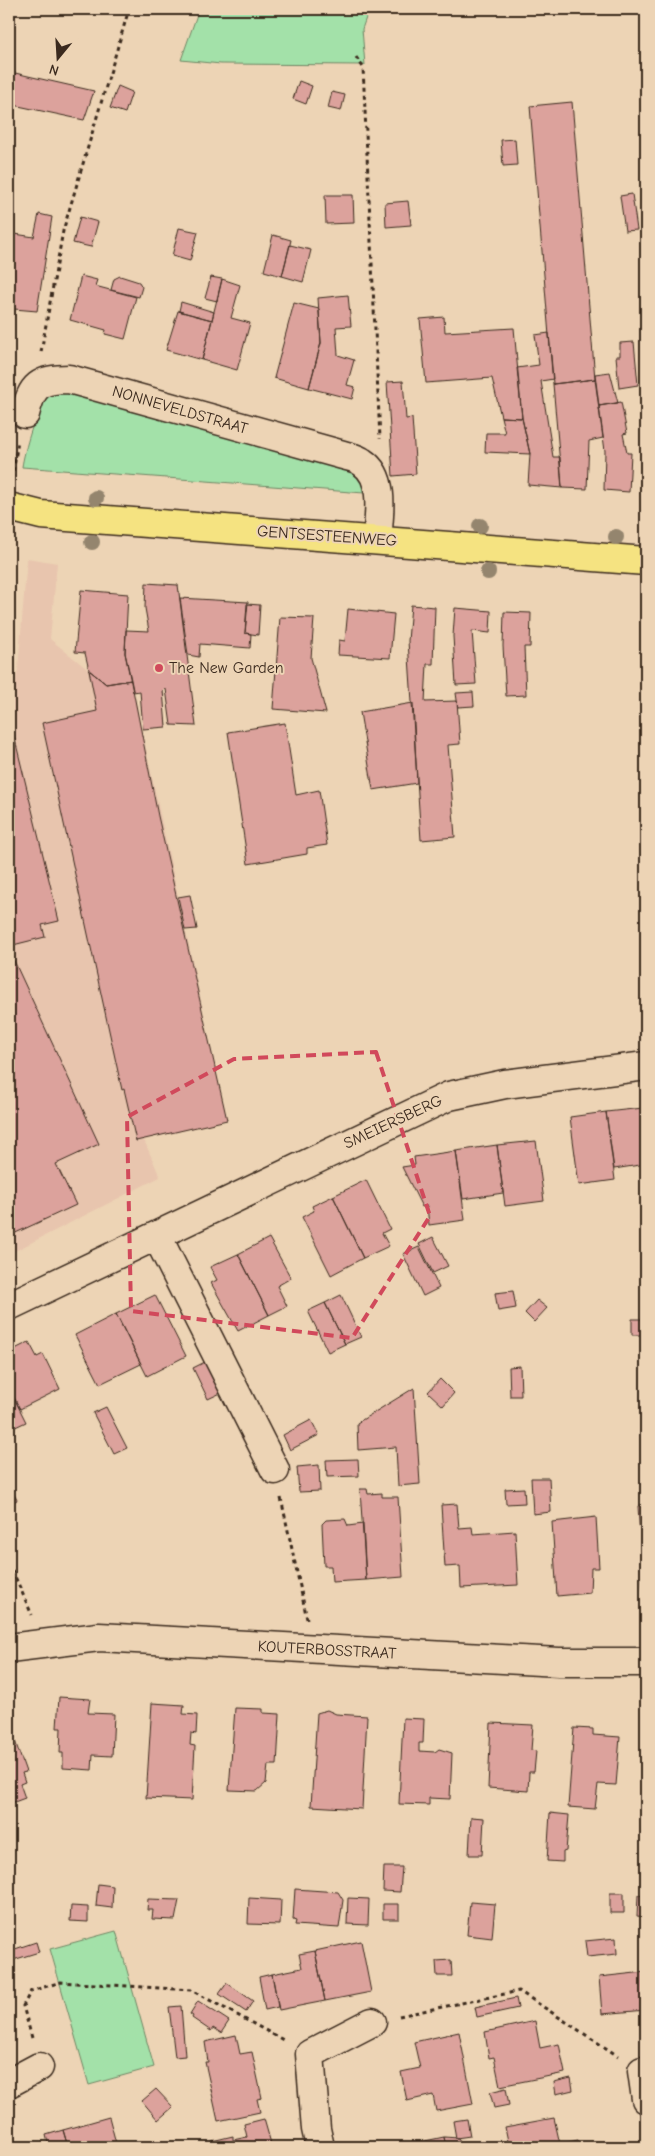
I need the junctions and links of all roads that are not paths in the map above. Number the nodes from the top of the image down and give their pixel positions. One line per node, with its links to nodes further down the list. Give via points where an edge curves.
1 (25, 414): 3 (street, NONNEVELDSTRAAT, via 30,396 43,381 69,379 363,462 378,486)
2 (10, 496): 3 (main road, GENTSESTEENWEG, via 42,515)
3 (377, 539): 4 (main road, GENTSESTEENWEG)
4 (646, 560)
5 (646, 1066): 6 (street, SMEIERSBERG, via 505,1084 449,1096)
6 (157, 1236): 7 (street, SMEIERSBERG); 8 (street)
7 (9, 1306)
8 (275, 1470)
9 (9, 1648): 10 (street, KOUTERBOSSTRAAT, via 99,1637 559,1662)
10 (646, 1662)
11 (372, 2022): 16 (street, via 310,2054)
12 (40, 2067): 14 (street)
13 (642, 2071): 15 (street)
14 (9, 2083)
15 (646, 2099)
16 (320, 2147)

